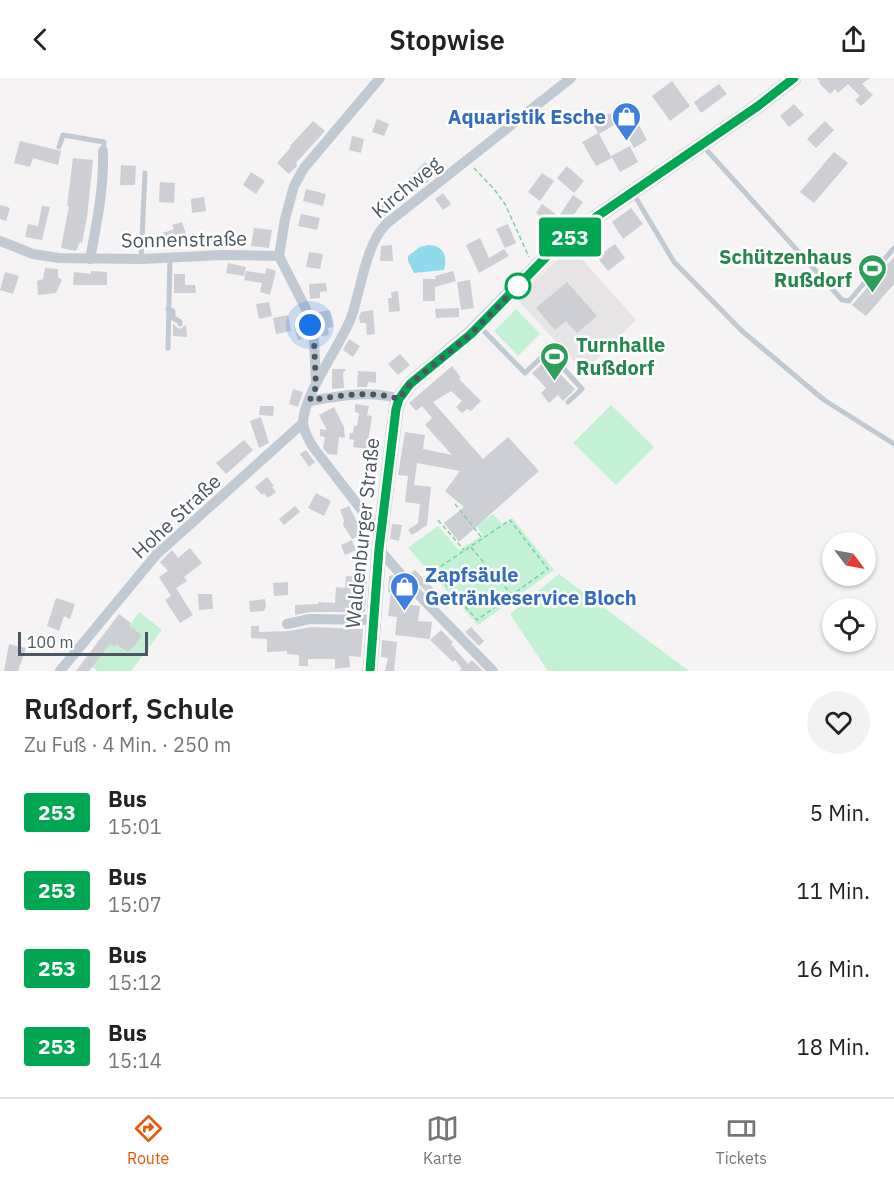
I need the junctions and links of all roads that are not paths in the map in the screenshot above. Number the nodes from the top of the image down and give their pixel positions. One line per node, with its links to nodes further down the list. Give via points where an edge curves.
1 (380, 78): 11 (street, via 304,168 294,186)
2 (571, 78): 19 (street, Kirchweg, via 379,231 350,321)
3 (794, 78): 4 (main road)
4 (702, 144): 8 (main road); 10 (lane, via 842,300 849,301)
5 (59, 147): 6 (lane, via 63,135 104,142)
6 (103, 151): 13 (street, Sonnenstraße, via 104,180)
7 (145, 173): 14 (lane)
8 (633, 193): 17 (main road, via 580,228); 24 (lane, via 674,262 742,331 824,400)
9 (0, 241): 13 (street, Sonnenstraße, via 47,257)
10 (894, 248)
11 (279, 256): 12 (street, Sonnenstraße); 19 (street, via 306,309 314,340)
12 (170, 258): 14 (street, Sonnenstraße); 15 (lane)
13 (90, 259): 14 (street, Sonnenstraße)
14 (141, 259)
15 (168, 309): 16 (lane); 18 (lane)
16 (180, 324)
17 (479, 326): 20 (main road, via 410,384); 22 (lane, via 525,373 548,351 582,388)
18 (168, 348)
19 (316, 387): 21 (street, Kirchweg)
20 (399, 399): 21 (street, via 354,394); 25 (main road, Waldenburger Straße)
21 (310, 400): 23 (street, Kirchweg)
22 (568, 402)
23 (303, 423): 25 (street, via 313,447); 28 (street, Hohe Straße, via 156,555)
24 (894, 444)
25 (380, 542): 26 (main road, Waldenburger Straße); 30 (street, via 415,591)
26 (374, 620): 27 (street, via 310,619); 29 (main road, Waldenburger Straße)
27 (286, 624)
28 (60, 671)
29 (370, 671)
30 (493, 671)

